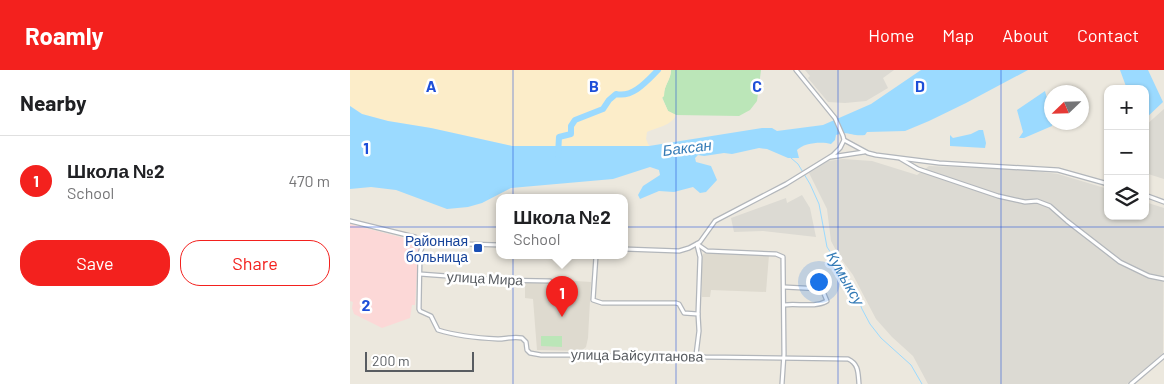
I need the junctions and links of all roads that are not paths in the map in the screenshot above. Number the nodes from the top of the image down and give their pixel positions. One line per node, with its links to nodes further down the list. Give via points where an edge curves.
1 (796, 70): 2 (street, via 835,118)
2 (844, 138): 3 (street); 4 (street, via 840,148)
3 (865, 152): 4 (street); 5 (street)
4 (829, 157): 11 (street, via 715,222)
5 (901, 159): 6 (street, via 1058,170); 16 (street, via 918,169 998,196 1050,206 1120,262 1149,276)
6 (1104, 183)
7 (1149, 196): 8 (street)
8 (1164, 202)
9 (350, 221): 10 (street, via 415,237)
10 (426, 243): 12 (street); 15 (street, via 421,248)
11 (696, 244): 13 (street, via 678,251); 18 (street, via 706,251 782,256); 20 (street, via 700,257)
12 (496, 245)
13 (628, 249)
14 (596, 259): 20 (street, via 593,300 602,303 676,303 684,313)
15 (420, 274): 17 (street, улица Мира); 21 (street, улица Байсултанова, via 419,309 431,316 440,331 450,334 522,338 532,354 683,358)
16 (1164, 278)
17 (550, 281)
18 (784, 287): 19 (street); 19 (street, via 822,289 827,301)
19 (784, 305): 23 (street)
20 (698, 314): 21 (street)
21 (696, 355): 23 (street, улица Байсултанова)
22 (1164, 356): 26 (street)
23 (784, 357): 24 (street); 25 (street, улица Байсултанова, via 848,359 856,365)
24 (782, 384)
25 (859, 384)
26 (1131, 384)

